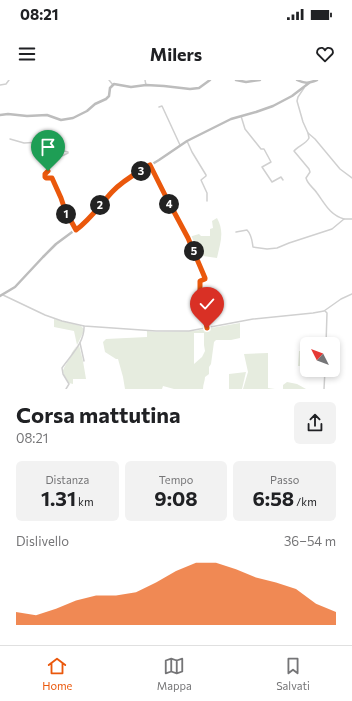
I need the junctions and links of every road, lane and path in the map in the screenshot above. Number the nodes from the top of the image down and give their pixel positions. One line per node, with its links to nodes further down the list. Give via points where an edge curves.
1 (9, 80): 10 (street, via 6,84)
2 (109, 80): 11 (street)
3 (145, 80): 12 (street)
4 (210, 80): 12 (main road, via 199,88 190,89)
5 (236, 80): 6 (main road)
6 (258, 80)
7 (297, 80): 9 (main road, via 303,83)
8 (317, 80): 9 (main road)
9 (310, 81): 13 (main road)
10 (0, 85)
11 (113, 85): 12 (main road); 15 (main road, via 106,99 73,118 61,120 47,115)
12 (146, 85)
13 (304, 88): 16 (main road, via 273,106); 17 (street, via 297,101)
14 (159, 107): 20 (street, via 162,106)
15 (0, 115)
16 (241, 116): 19 (main road); 25 (street, via 245,129 261,149 264,149 271,162 262,167 272,182 281,177)
17 (308, 133): 24 (street, via 340,169); 27 (street, via 308,140 294,151 309,169 306,178 311,187 337,217)
18 (10, 139): 22 (street, via 24,143 47,143 53,148 68,152)
19 (187, 141): 20 (main road); 26 (street, via 206,174 201,180)
20 (180, 145): 23 (main road)
21 (41, 157): 22 (street)
22 (51, 160): 29 (street, via 44,164 48,169 45,177 52,178)
23 (150, 165): 29 (main road, via 121,183); 35 (street, via 188,238 205,278 200,281 200,288)
24 (352, 178)
25 (283, 180)
26 (207, 201)
27 (344, 219): 28 (street); 30 (street, via 332,229 277,248 254,247 247,230)
28 (352, 219)
29 (76, 230): 32 (main road, via 56,244 15,287)
30 (236, 232)
31 (352, 294): 33 (street)
32 (1, 295): 34 (street, via 45,315)
33 (324, 311): 35 (street, via 253,319); 36 (street, via 327,313)
34 (84, 326): 35 (street, via 156,332); 37 (street)
35 (207, 328)
36 (326, 337)
37 (80, 343): 38 (street); 40 (street, via 62,368 69,384)
38 (84, 361)
39 (325, 377): 41 (street)
40 (66, 389)
41 (324, 389)

